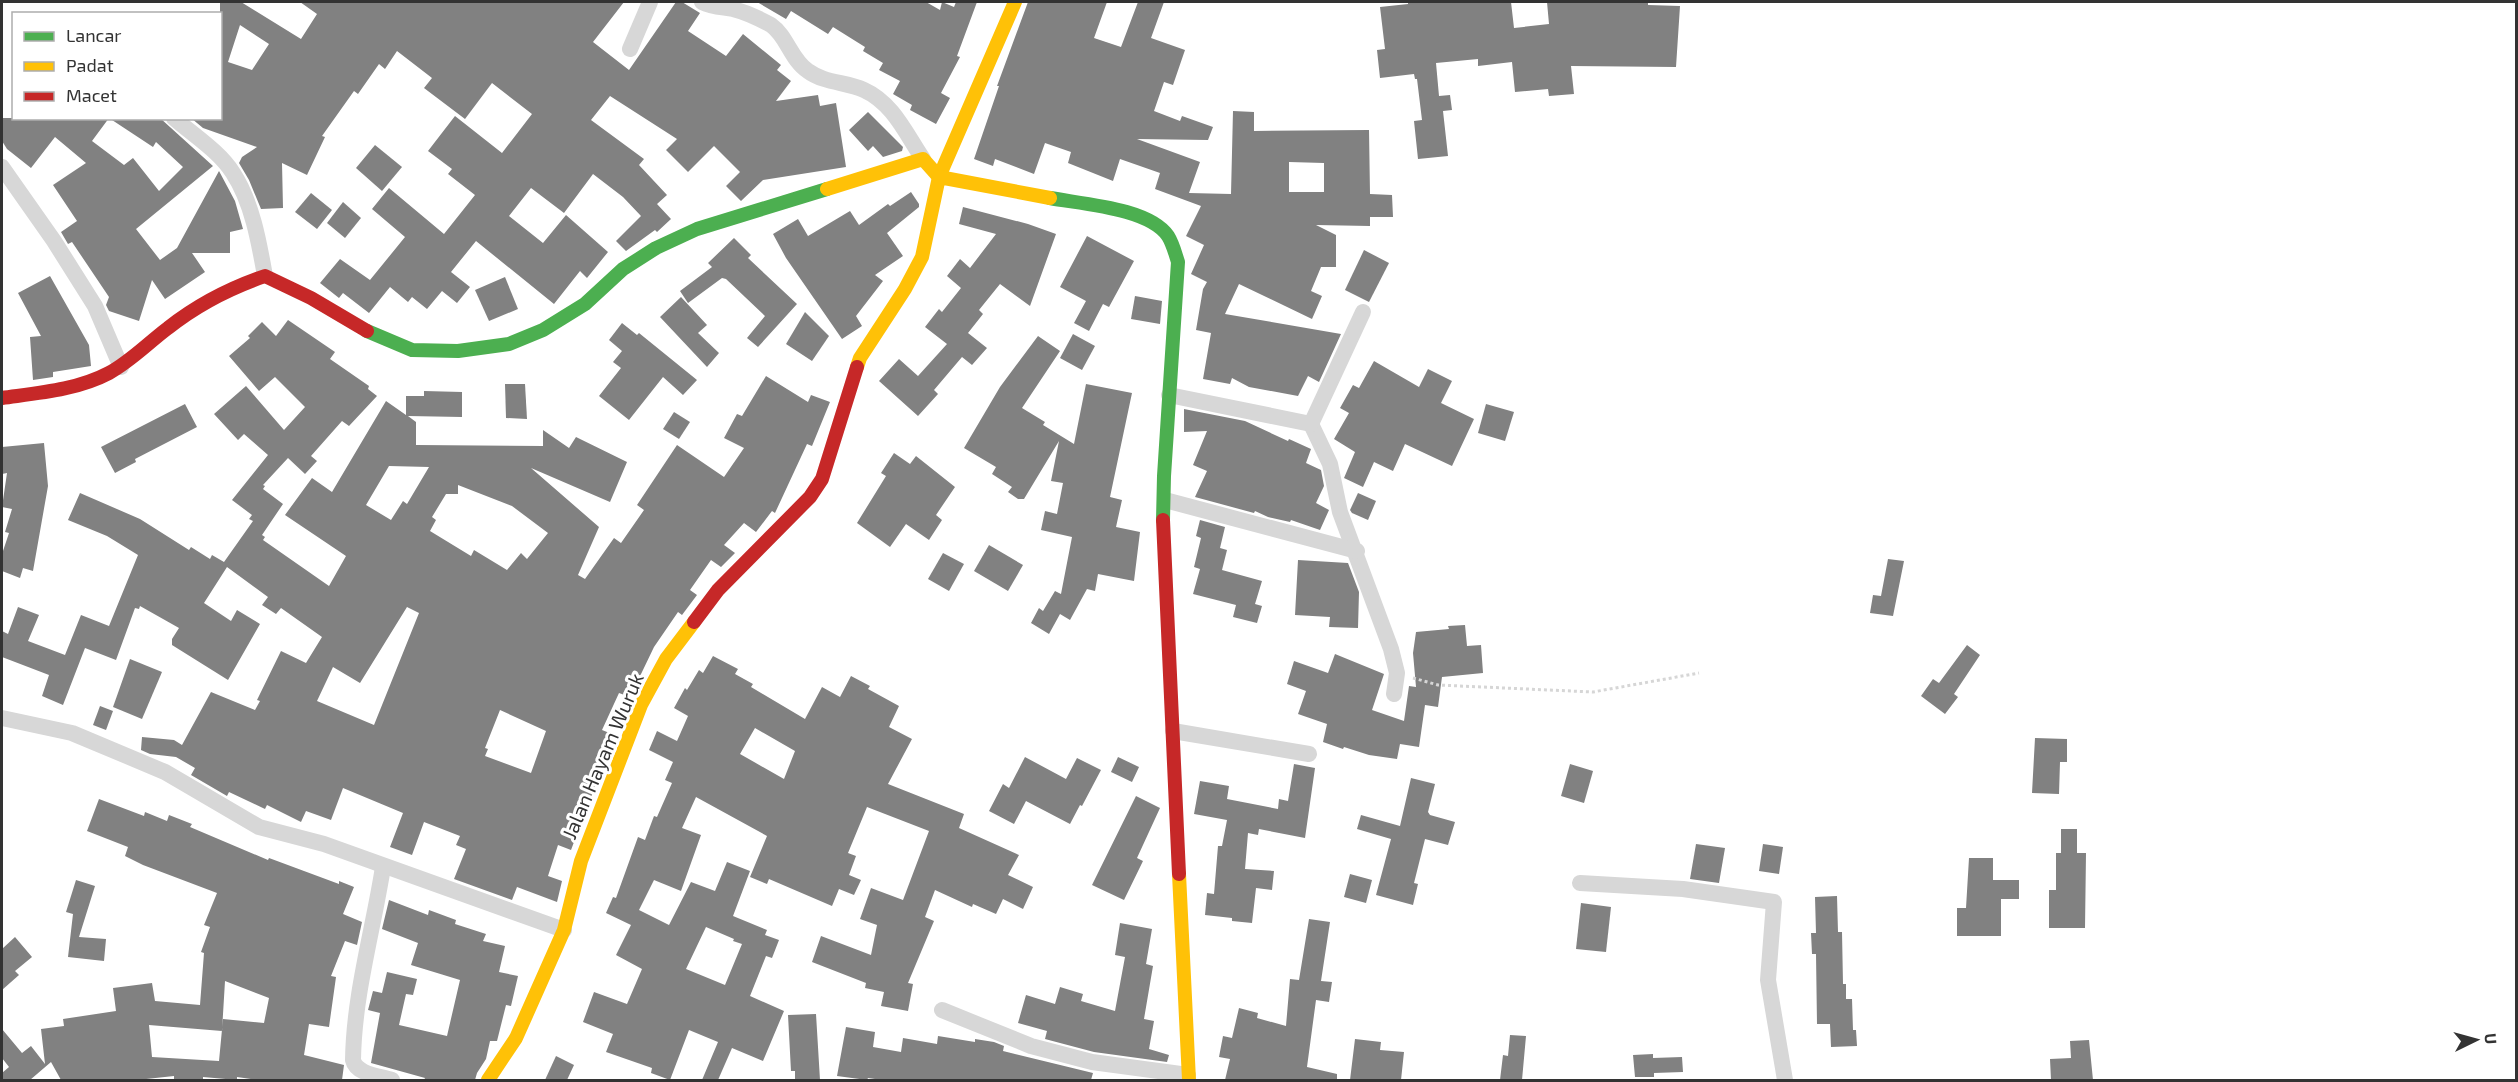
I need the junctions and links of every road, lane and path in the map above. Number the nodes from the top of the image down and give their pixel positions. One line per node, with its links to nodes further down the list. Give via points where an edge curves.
1 (650, 2): 4 (street)
2 (702, 2): 6 (street, via 734,10 773,27 807,71 880,99)
3 (1015, 2): 8 (street, Jalan Hayam Wuruk)
4 (630, 49)
5 (176, 120): 9 (street, via 232,171 244,194)
6 (923, 159): 8 (street); 9 (street, via 697,229 623,269 585,304 552,325 508,344 458,351 412,350 348,322 311,298)
7 (2, 167): 11 (street, via 95,306)
8 (939, 177): 12 (street, via 1134,214 1162,228 1172,240 1178,262); 25 (street, Jalan Hayam Wuruk, via 922,257 860,358 822,479 810,497 718,590 666,659 641,705 580,861)
9 (265, 276): 11 (street, via 228,288 203,303)
10 (1363, 312): 14 (street)
11 (121, 367): 13 (street, via 47,392)
12 (1169, 396): 14 (street); 15 (street)
13 (2, 398)
14 (1311, 424): 16 (street, via 1330,464 1340,512)
15 (1165, 500): 16 (street); 21 (street, via 1163,540)
16 (1357, 551): 17 (street)
17 (1397, 673): 18 (path, via 1438,685 1593,692); 19 (street)
18 (1699, 673)
19 (1394, 694)
20 (2, 718): 23 (street, via 72,733 165,772 259,826 324,844)
21 (1173, 731): 22 (street); 27 (street)
22 (1309, 754)
23 (383, 867): 25 (street); 28 (street, via 361,974 352,1060 360,1071)
24 (1580, 883): 30 (street, via 1683,889 1774,902 1768,980)
25 (564, 930): 29 (street, Jalan Hayam Wuruk, via 516,1038)
26 (942, 1010): 27 (street, via 1031,1046 1092,1062)
27 (1189, 1078)
28 (392, 1080)
29 (488, 1080)
30 (1785, 1080)

